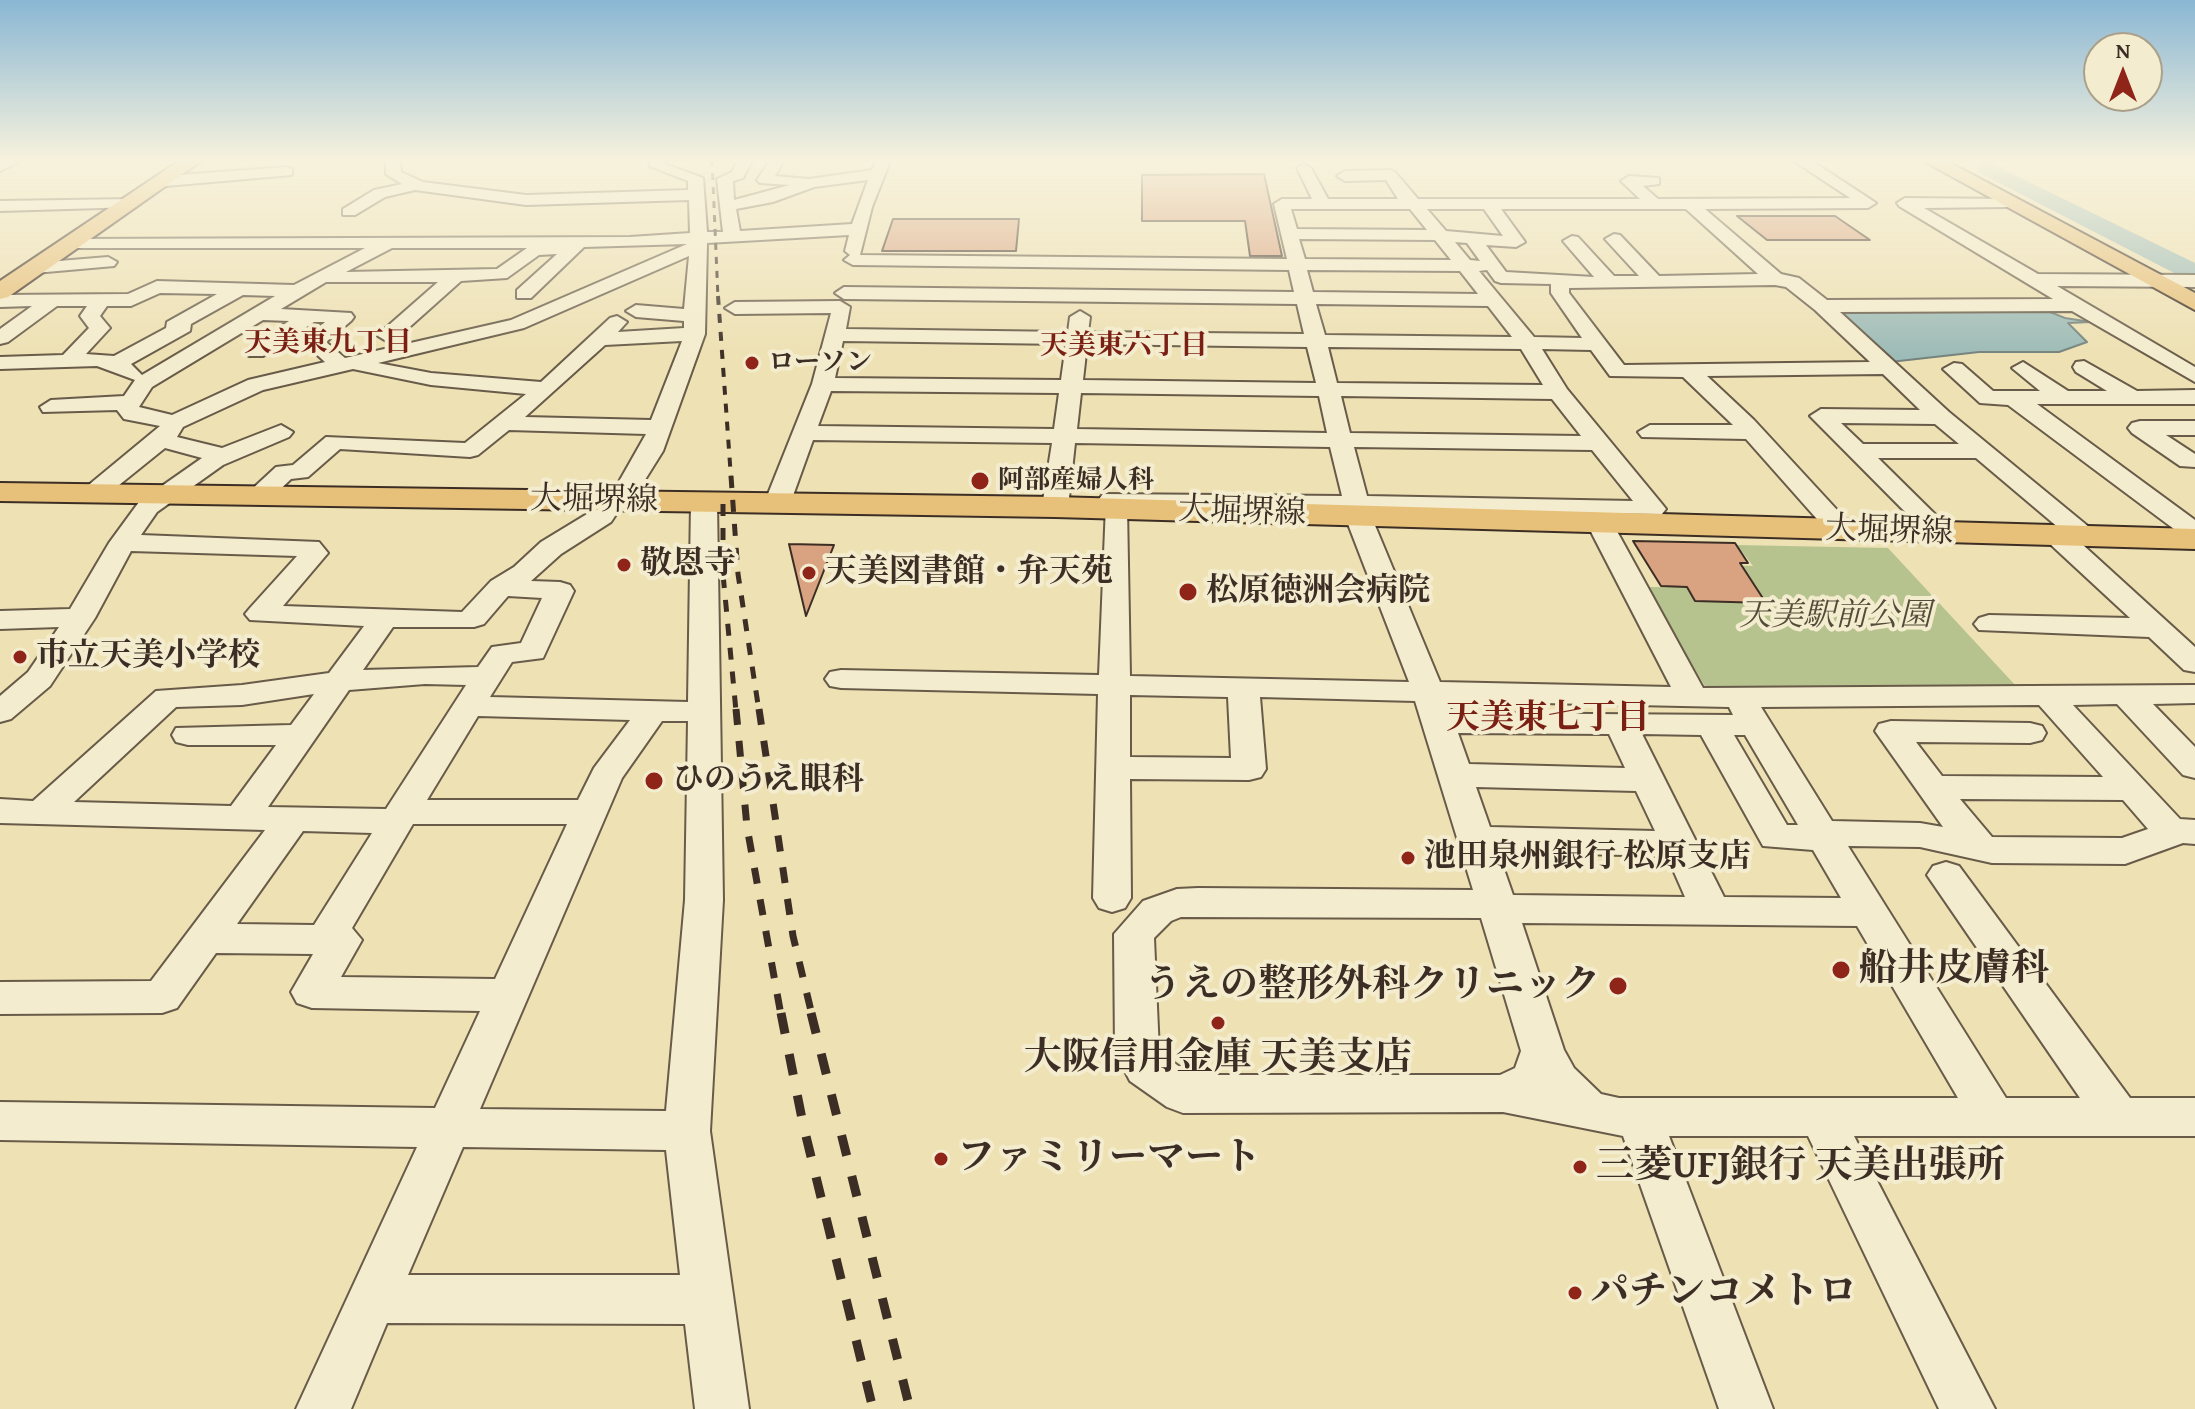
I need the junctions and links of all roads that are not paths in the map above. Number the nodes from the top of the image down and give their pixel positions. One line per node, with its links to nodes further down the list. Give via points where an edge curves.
1 (99, 225): 27 (main road)
2 (697, 225): 23 (street)
3 (730, 225): 14 (street)
4 (860, 225): 13 (street)
5 (1287, 225): 15 (street)
6 (1395, 225): 16 (street)
7 (1432, 225): 17 (street)
8 (1506, 225): 29 (street)
9 (1714, 225): 40 (street)
10 (1929, 225): 43 (street)
11 (2051, 225): 41 (main road)
12 (2073, 225): 46 (main road)
13 (859, 229): 14 (street); 30 (street)
14 (732, 234): 23 (street)
15 (1289, 234): 16 (street); 32 (street)
16 (1402, 235): 17 (street)
17 (1443, 236): 19 (street); 33 (street)
18 (1614, 239): 42 (street)
19 (1473, 240): 29 (street); 34 (street)
20 (1572, 241): 45 (street)
21 (437, 242): 22 (street); 26 (street); 39 (street)
22 (492, 242): 28 (street); 36 (street)
23 (698, 242): 28 (street); 50 (street); 68 (street)
24 (312, 243): 25 (street); 27 (street); 47 (street)
25 (354, 243): 26 (street); 48 (street)
26 (389, 243): 38 (street)
27 (70, 244): 37 (main road)
28 (576, 246): 36 (street, via 535,250 501,274); 53 (street)
29 (1529, 253): 44 (street)
30 (853, 260): 31 (street); 56 (street)
31 (1088, 262): 32 (street); 54 (street)
32 (1296, 264): 33 (street); 55 (street)
33 (1465, 266): 34 (street); 57 (street)
34 (1493, 267): 44 (street, via 1501,277)
35 (183, 268): 37 (street, via 205,256)
36 (458, 271): 39 (street); 73 (street)
37 (19, 275): 52 (main road)
38 (328, 277): 39 (street); 49 (street)
39 (384, 278)
40 (1775, 279): 42 (street); 63 (street, via 1792,282)
41 (2152, 279): 43 (street); 46 (street); 61 (main road)
42 (1653, 280): 45 (street)
43 (2034, 280): 62 (street)
44 (1556, 281): 45 (street); 79 (street)
45 (1608, 281)
46 (2185, 281): 51 (main road)
47 (234, 289): 48 (street); 60 (street, via 157,287 131,300); 84 (street, via 174,326 183,327)
48 (273, 290): 49 (street)
49 (298, 291): 65 (street)
50 (596, 291): 66 (street, via 631,297); 85 (street, via 517,324)
51 (2195, 291)
52 (0, 292)
53 (524, 294)
54 (1084, 296): 55 (street); 56 (street); 74 (street)
55 (1304, 298): 57 (street); 77 (street)
56 (842, 300): 64 (street); 71 (street)
57 (1492, 300): 78 (street)
58 (0, 301): 59 (street)
59 (52, 301): 60 (street); 75 (street)
60 (99, 303): 82 (street, via 90,316 100,328)
61 (2195, 303)
62 (2079, 305): 63 (street); 91 (street)
63 (1822, 306): 87 (street)
64 (735, 308)
65 (259, 314): 67 (street); 96 (street)
66 (594, 314)
67 (310, 316): 70 (street); 72 (street, via 344,317)
68 (694, 325): 76 (street); 76 (street, via 626,316); 106 (street)
69 (37, 331): 81 (street)
70 (281, 335): 72 (street); 80 (street)
71 (836, 335): 74 (street); 92 (street)
72 (320, 336): 85 (street, via 313,342)
73 (388, 336)
74 (1077, 337): 77 (street); 93 (street)
75 (1, 338)
76 (598, 339): 94 (street)
77 (1314, 340): 78 (street); 95 (street)
78 (1528, 343): 79 (street); 97 (street)
79 (1597, 344): 90 (street, via 1618,371)
80 (256, 352)
81 (0, 356)
82 (71, 358): 83 (street); 84 (street)
83 (0, 363)
84 (117, 363): 96 (street)
85 (346, 364): 94 (street, via 431,379); 108 (street, via 256,385)
86 (2084, 367): 99 (street)
87 (1889, 368): 90 (street); 103 (street)
88 (2023, 368): 101 (street)
89 (1954, 369): 100 (street, via 1988,398)
90 (1688, 370): 110 (street)
91 (2195, 376)
92 (823, 384): 93 (street); 111 (street)
93 (1071, 386): 95 (street); 112 (street)
94 (546, 389): 104 (street)
95 (1326, 389): 97 (street); 113 (street)
96 (139, 392): 102 (street); 108 (street, via 127,408 132,414)
97 (1558, 392): 115 (street)
98 (2195, 397): 99 (street)
99 (2134, 398): 101 (street)
100 (2015, 399): 101 (street); 135 (street)
101 (2065, 399)
102 (58, 411)
103 (1941, 417): 117 (street, via 1821,416); 118 (street)
104 (501, 423): 105 (street); 114 (street, via 470,450)
105 (567, 427): 106 (street); 116 (street)
106 (660, 427): 126 (street, via 651,451)
107 (2195, 428): 120 (street, via 2140,428)
108 (170, 429): 119 (street, via 169,442 213,453); 122 (street)
109 (1650, 432): 110 (street)
110 (1752, 432): 132 (street)
111 (807, 433): 112 (street); 125 (street)
112 (1065, 437): 113 (street); 128 (street)
113 (1340, 441): 115 (street); 130 (street)
114 (334, 442): 119 (street, via 271,436); 124 (street, via 299,472 285,472)
115 (1599, 443): 130 (street, via 1653,509)
116 (552, 447)
117 (1856, 451): 118 (street); 133 (street)
118 (1983, 451): 134 (street)
119 (214, 460): 123 (street)
120 (2193, 463)
121 (1, 493): 122 (main road, 大堀堺線)
122 (94, 493): 123 (main road, 大堀堺線)
123 (162, 494): 124 (main road, 大堀堺線); 136 (street)
124 (259, 496): 126 (main road, 大堀堺線)
125 (779, 499): 127 (main road, 大堀堺線); 128 (main road, 大堀堺線)
126 (615, 502): 127 (main road, 大堀堺線); 137 (street)
127 (704, 503): 157 (street)
128 (1056, 503): 129 (main road, 大堀堺線); 130 (street)
129 (1116, 509): 130 (main road, 大堀堺線); 147 (street)
130 (1356, 510): 131 (main road, 大堀堺線); 153 (street)
131 (1600, 524): 132 (main road, 大堀堺線); 154 (street)
132 (1841, 530): 133 (main road, 大堀堺線)
133 (1941, 533): 134 (main road, 大堀堺線)
134 (2072, 537): 135 (main road, 大堀堺線); 142 (street)
135 (2194, 538)
136 (122, 543): 138 (street); 139 (street, via 309,548 314,553 260,614)
137 (501, 587): 139 (street, via 474,618 464,621); 144 (street, via 560,591 532,652 503,653)
138 (80, 618): 140 (street); 155 (street, via 39,679)
139 (385, 618): 146 (street)
140 (0, 620)
141 (1989, 624): 142 (street)
142 (2157, 628): 143 (street)
143 (2195, 663)
144 (487, 676): 146 (street); 152 (street)
145 (841, 679): 147 (street)
146 (339, 681): 162 (street); 171 (street, via 242,695 167,698)
147 (1115, 685): 148 (street); 164 (street)
148 (1243, 688): 153 (street); 164 (street, via 1249,769)
149 (2195, 694): 151 (street)
150 (2048, 696): 151 (street); 158 (street); 168 (street)
151 (2127, 696): 163 (street)
152 (468, 706): 156 (street); 172 (street)
153 (1434, 708): 154 (street); 159 (street); 165 (street)
154 (1702, 711): 158 (street); 159 (street); 176 (street, via 1776,837)
155 (0, 712)
156 (652, 712): 157 (street); 170 (street, via 606,776)
157 (705, 712): 199 (street, via 704,900)
158 (1747, 712): 176 (street)
159 (1621, 724): 166 (street)
160 (2030, 733): 167 (street, via 1891,731)
161 (188, 735): 162 (street)
162 (301, 735): 173 (street)
163 (2195, 767)
164 (1113, 768): 181 (street)
165 (1456, 775): 166 (street); 177 (street)
166 (1649, 780): 178 (street)
167 (1932, 787): 168 (street); 179 (street)
168 (2132, 789): 175 (street)
169 (0, 811): 171 (street)
170 (590, 812): 172 (street); 187 (street)
171 (41, 813): 173 (street)
172 (400, 817): 174 (street); 186 (street)
173 (241, 818): 174 (street)
174 (293, 819): 185 (street)
175 (2184, 833): 179 (street, via 2125,851)
176 (1821, 836): 179 (street, via 1920,835); 184 (street)
177 (1477, 839): 178 (street); 182 (street)
178 (1679, 844): 183 (street)
179 (1976, 846)
180 (1946, 875): 196 (street)
181 (1112, 898)
182 (1500, 906): 183 (street); 189 (street); 190 (street, via 1177,903 1157,911 1134,934 1137,1052 1145,1068 1183,1094)
183 (1711, 910): 184 (street)
184 (1866, 912): 194 (street)
185 (208, 938): 186 (street); 188 (street, via 158,998)
186 (325, 940): 187 (street, via 343,942 312,992)
187 (508, 995): 198 (street)
188 (0, 998)
189 (1543, 1051): 190 (street, via 1532,1080); 191 (street, via 1558,1081)
190 (1503, 1093): 191 (street)
191 (1588, 1110): 193 (street)
192 (1820, 1115): 193 (street); 194 (street); 205 (street)
193 (1639, 1116): 204 (street)
194 (1993, 1116): 196 (street)
195 (2195, 1117): 196 (street)
196 (2119, 1118)
197 (0, 1121): 198 (street)
198 (449, 1127): 199 (street); 200 (street)
199 (687, 1131): 201 (street)
200 (372, 1299): 201 (street); 202 (street)
201 (708, 1300): 203 (street)
202 (323, 1409)
203 (722, 1409)
204 (1746, 1409)
205 (1968, 1409)

